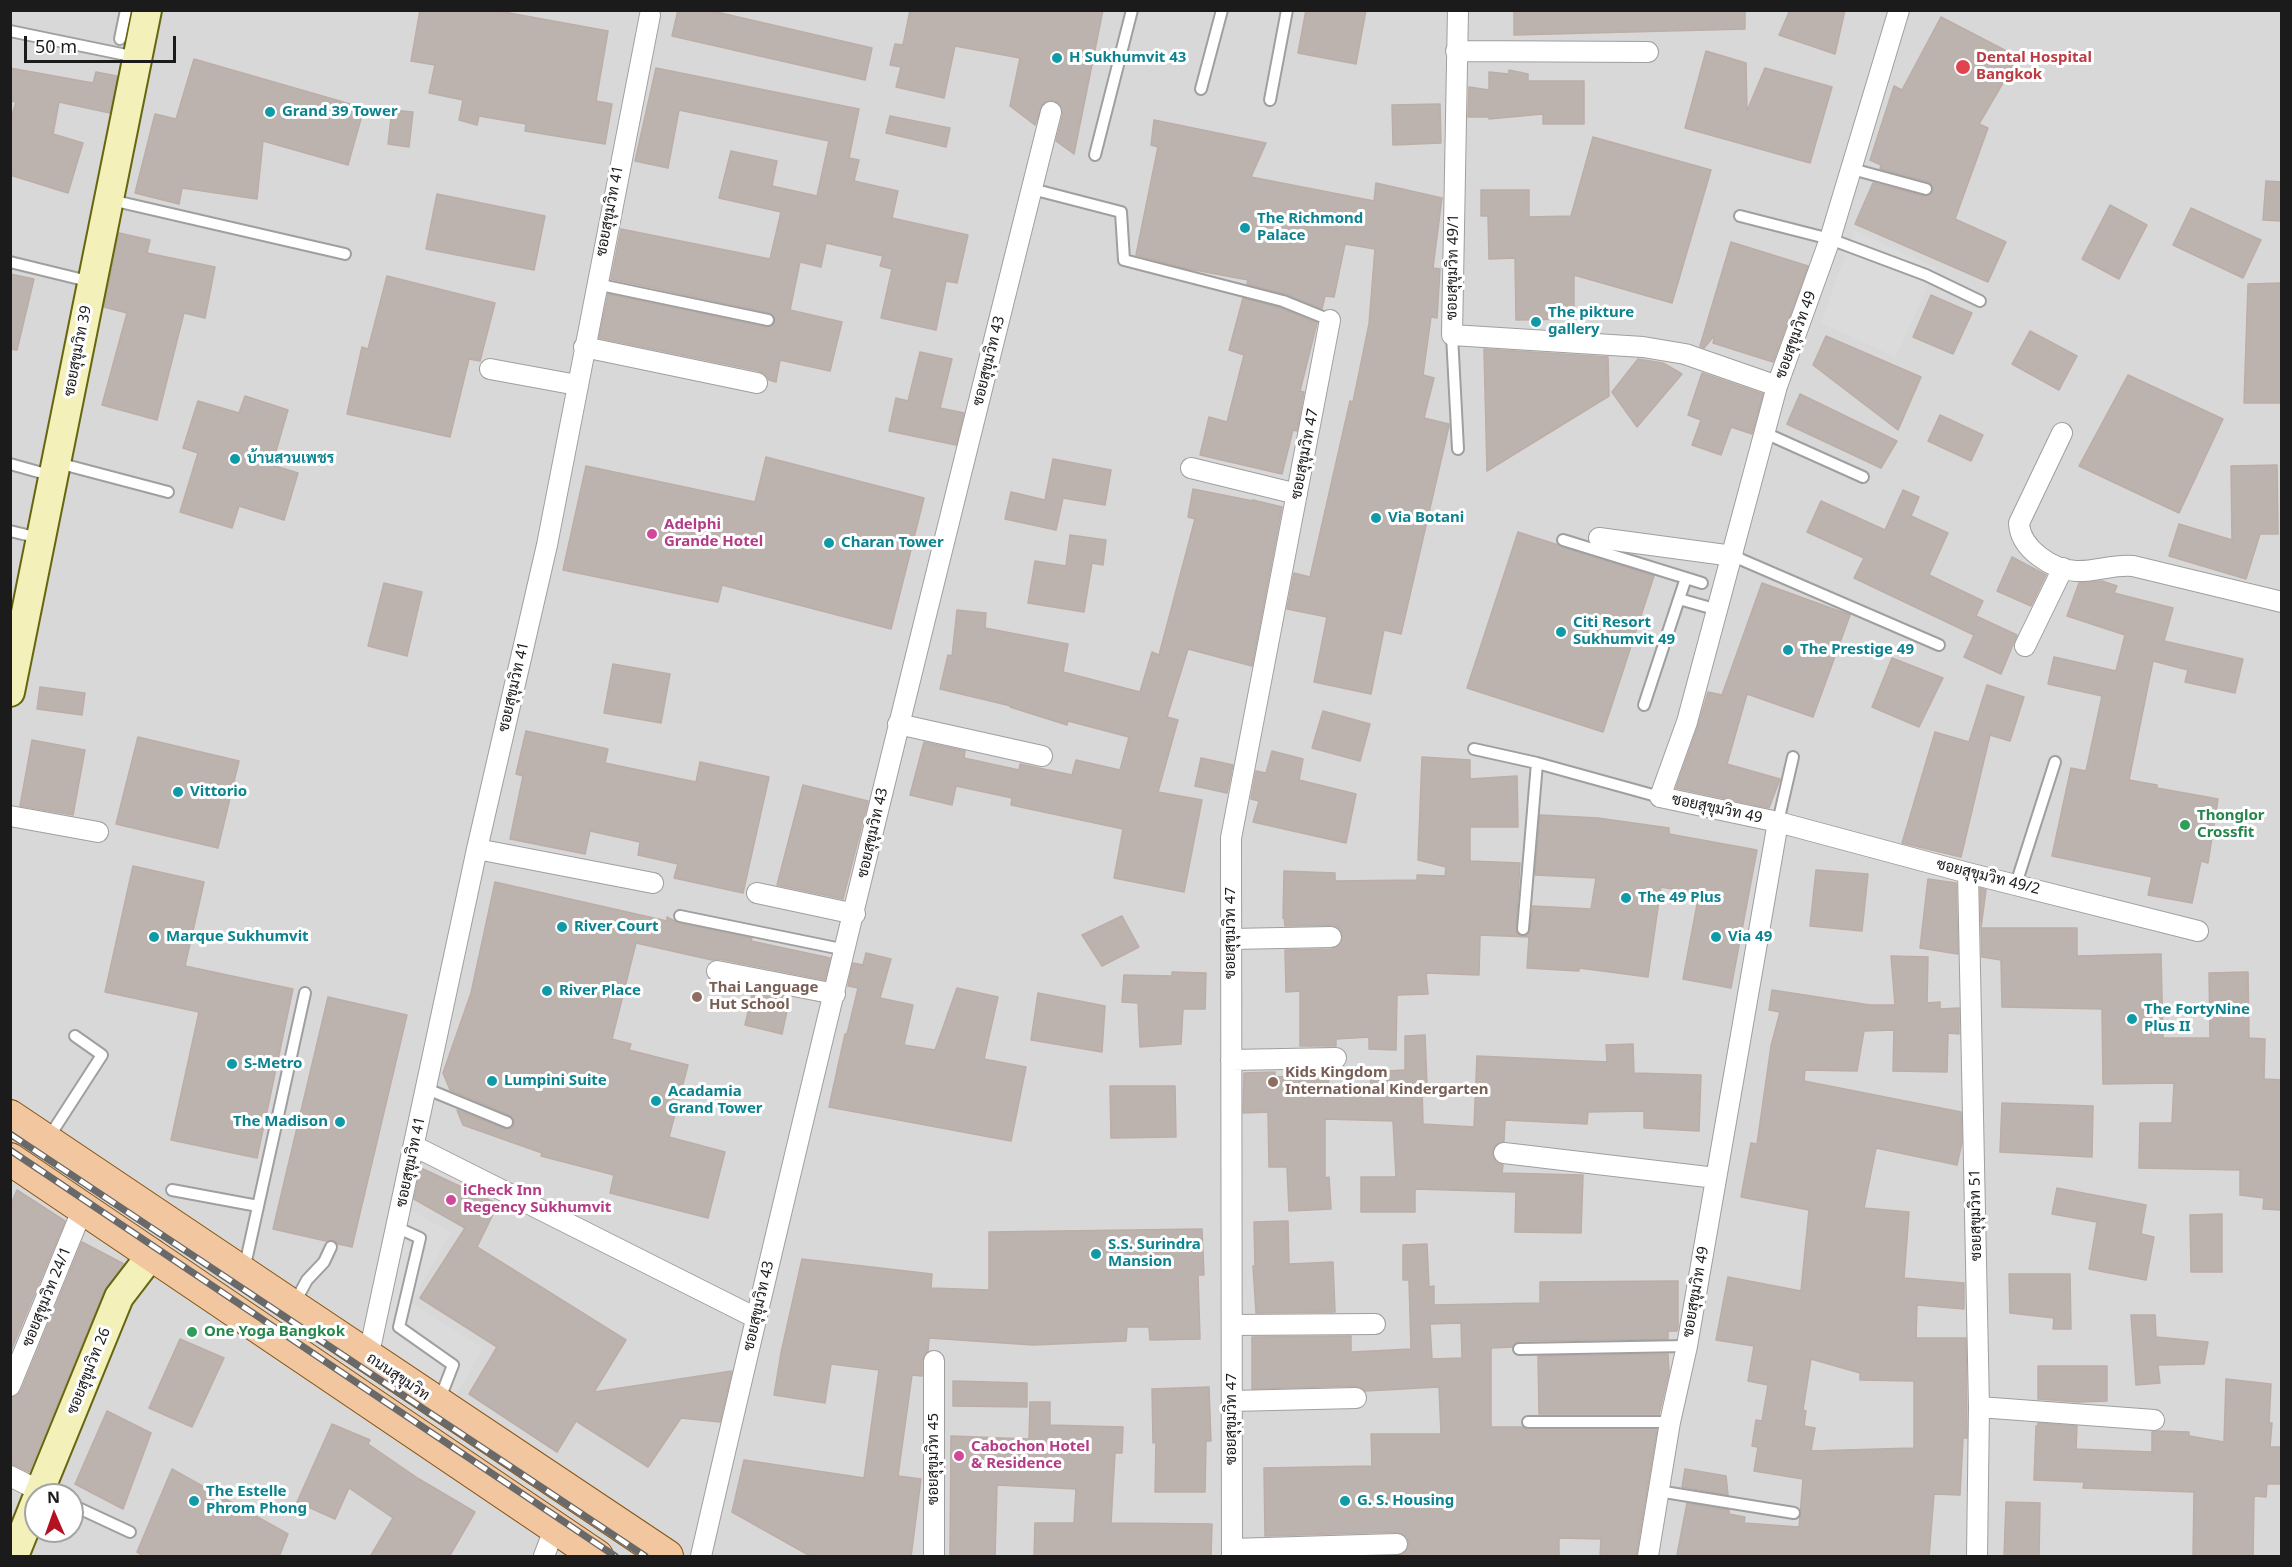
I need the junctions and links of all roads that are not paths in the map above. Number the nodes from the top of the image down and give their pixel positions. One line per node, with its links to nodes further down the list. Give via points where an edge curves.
1 (126, 10): 10 (lane)
2 (147, 10): 10 (street, ซอยสุขุมวิท 39)
3 (1132, 10): 16 (lane)
4 (1222, 10): 13 (lane)
5 (1287, 10): 14 (lane)
6 (1458, 10): 11 (street, ซอยสุขุมวิท 49/1)
7 (1899, 10): 17 (street, ซอยสุขุมวิท 49)
8 (650, 15): 26 (street, ซอยสุขุมวิท 41)
9 (10, 31): 10 (lane)
10 (128, 48): 20 (street, ซอยสุขุมวิท 39)
11 (1456, 51): 12 (street); 30 (street, ซอยสุขุมวิท 49/1)
12 (1648, 52)
13 (1201, 89)
14 (1270, 100)
15 (1051, 112): 18 (street, ซอยสุขุมวิท 43)
16 (1095, 155)
17 (1852, 169): 19 (lane); 22 (street, ซอยสุขุมวิท 49)
18 (1032, 189): 29 (lane, via 1121,212 1124,260 1283,301); 60 (street, ซอยสุขุมวิท 43)
19 (1926, 189)
20 (109, 199): 23 (lane); 25 (street, ซอยสุขุมวิท 39)
21 (1740, 216): 22 (lane)
22 (1830, 239): 27 (lane, via 1926,275); 35 (street, ซอยสุขุมวิท 49)
23 (345, 254)
24 (10, 262): 25 (lane)
25 (92, 282): 41 (street, ซอยสุขุมวิท 39)
26 (596, 284): 28 (lane); 31 (street, ซอยสุขุมวิท 41)
27 (1980, 301)
28 (768, 320)
29 (1330, 320): 44 (street, ซอยสุขุมวิท 47)
30 (1452, 335): 35 (street, ซอยสุขุมวิท 49/1, via 1643,347 1685,354); 38 (lane)
31 (584, 347): 33 (street); 34 (street, ซอยสุขุมวิท 41)
32 (490, 369): 34 (street)
33 (757, 383)
34 (577, 385): 70 (street, ซอยสุขุมวิท 41, via 546,545)
35 (1777, 386): 36 (street, ซอยสุขุมวิท 49)
36 (1765, 433): 42 (lane); 49 (street, ซอยสุขุมวิท 49)
37 (2062, 433): 50 (street, via 2019,523 2030,548 2042,559)
38 (1458, 449)
39 (10, 464): 41 (lane)
40 (1191, 468): 44 (street)
41 (55, 469): 43 (lane); 46 (street, ซอยสุขุมวิท 39)
42 (1863, 477)
43 (168, 492)
44 (1298, 494): 80 (street, ซอยสุขุมวิท 47, via 1231,838)
45 (10, 531): 46 (lane)
46 (41, 538): 58 (street, ซอยสุขุมวิท 39)
47 (1599, 538): 49 (street)
48 (1563, 540): 51 (lane)
49 (1733, 556): 55 (street, ซอยสุขุมวิท 49); 56 (lane)
50 (2063, 568): 54 (street, via 2075,571 2133,566); 57 (street)
51 (1686, 578): 52 (lane); 53 (lane)
52 (1702, 583)
53 (1679, 599): 55 (lane); 59 (lane)
54 (2282, 602)
55 (1718, 610): 66 (street, ซอยสุขุมวิท 49, via 1688,722)
56 (1939, 645)
57 (2025, 646)
58 (10, 692)
59 (1644, 705)
60 (898, 724): 62 (street); 75 (street, ซอยสุขุมวิท 43)
61 (1474, 749): 65 (lane)
62 (1042, 756)
63 (1792, 757): 68 (lane)
64 (2055, 762): 73 (lane)
65 (1537, 763): 66 (lane); 77 (lane)
66 (1660, 797): 68 (street, ซอยสุขุมวิท 49)
67 (10, 816): 69 (street)
68 (1778, 822): 71 (street, ซอยสุขุมวิท 49/2); 95 (street, ซอยสุขุมวิท 49)
69 (98, 832)
70 (477, 849): 72 (street); 88 (street, ซอยสุขุมวิท 41)
71 (1968, 873): 73 (street, ซอยสุขุมวิท 49/2); 116 (street, ซอยสุขุมวิท 51)
72 (653, 883)
73 (2016, 884): 78 (street, ซอยสุขุมวิท 49/2)
74 (757, 894): 75 (street)
75 (855, 914): 81 (street, ซอยสุขุมวิท 43)
76 (680, 916): 81 (lane)
77 (1523, 929)
78 (2198, 931)
79 (1331, 937): 80 (street)
80 (1232, 939): 87 (street, ซอยสุขุมวิท 47)
81 (846, 950): 84 (street, ซอยสุขุมวิท 43)
82 (717, 971): 84 (street)
83 (305, 993): 97 (lane)
84 (835, 994): 105 (street, ซอยสุขุมวิท 43)
85 (75, 1036): 91 (lane, via 102,1055)
86 (1336, 1058): 87 (street)
87 (1232, 1059): 107 (street, ซอยสุขุมวิท 47)
88 (427, 1089): 90 (lane); 92 (street, ซอยสุขุมวิท 41)
89 (10, 1116): 91 (main road, ถนนสุขุมวิท)
90 (507, 1122)
91 (47, 1140): 99 (main road, ถนนสุขุมวิท)
92 (414, 1146): 100 (street, ซอยสุขุมวิท 41); 105 (street)
93 (1504, 1153): 95 (street)
94 (10, 1159): 98 (main road)
95 (1716, 1178): 108 (street, ซอยสุขุมวิท 49)
96 (172, 1190): 97 (lane)
97 (258, 1206): 103 (lane)
98 (84, 1208): 102 (main road); 112 (street, ซอยสุขุมวิท 24/1)
99 (171, 1223): 102 (main road); 103 (main road, ถนนสุขุมวิท)
100 (396, 1227): 110 (street, ซอยสุขุมวิท 41); 115 (lane, via 420,1239 399,1327 453,1365)
101 (331, 1247): 104 (lane)
102 (152, 1254): 121 (street, ซอยสุขุมวิท 26, via 119,1297); 126 (main road)
103 (244, 1274): 104 (main road, ถนนสุขุมวิท)
104 (292, 1307): 110 (main road, ถนนสุขุมวิท)
105 (756, 1318): 133 (street, ซอยสุขุมวิท 43)
106 (1375, 1324): 107 (street)
107 (1232, 1325): 114 (street, ซอยสุขุมวิท 47)
108 (1687, 1346): 109 (lane); 119 (street, ซอยสุขุมวิท 49)
109 (1519, 1349)
110 (368, 1358): 115 (main road, ถนนสุขุมวิท)
111 (934, 1361): 134 (street, ซอยสุขุมวิท 45)
112 (10, 1386)
113 (1356, 1398): 114 (street)
114 (1232, 1401): 129 (street, ซอยสุขุมวิท 47)
115 (438, 1404): 132 (main road, ถนนสุขุมวิท)
116 (1979, 1407): 117 (street); 136 (street, ซอยสุขุมวิท 51)
117 (2154, 1420)
118 (1528, 1422): 119 (lane)
119 (1670, 1422): 123 (street, ซอยสุขุมวิท 49)
120 (10, 1476): 122 (street)
121 (46, 1483)
122 (24, 1485)
123 (1658, 1491): 125 (lane); 135 (street, ซอยสุขุมวิท 49)
124 (84, 1511): 127 (lane)
125 (1794, 1513)
126 (555, 1527): 130 (street); 131 (main road)
127 (130, 1532)
128 (1397, 1544): 129 (street)
129 (1232, 1553)
130 (544, 1557)
131 (597, 1557)
132 (667, 1557)
133 (702, 1557)
134 (934, 1557)
135 (1648, 1557)
136 (1977, 1557)

